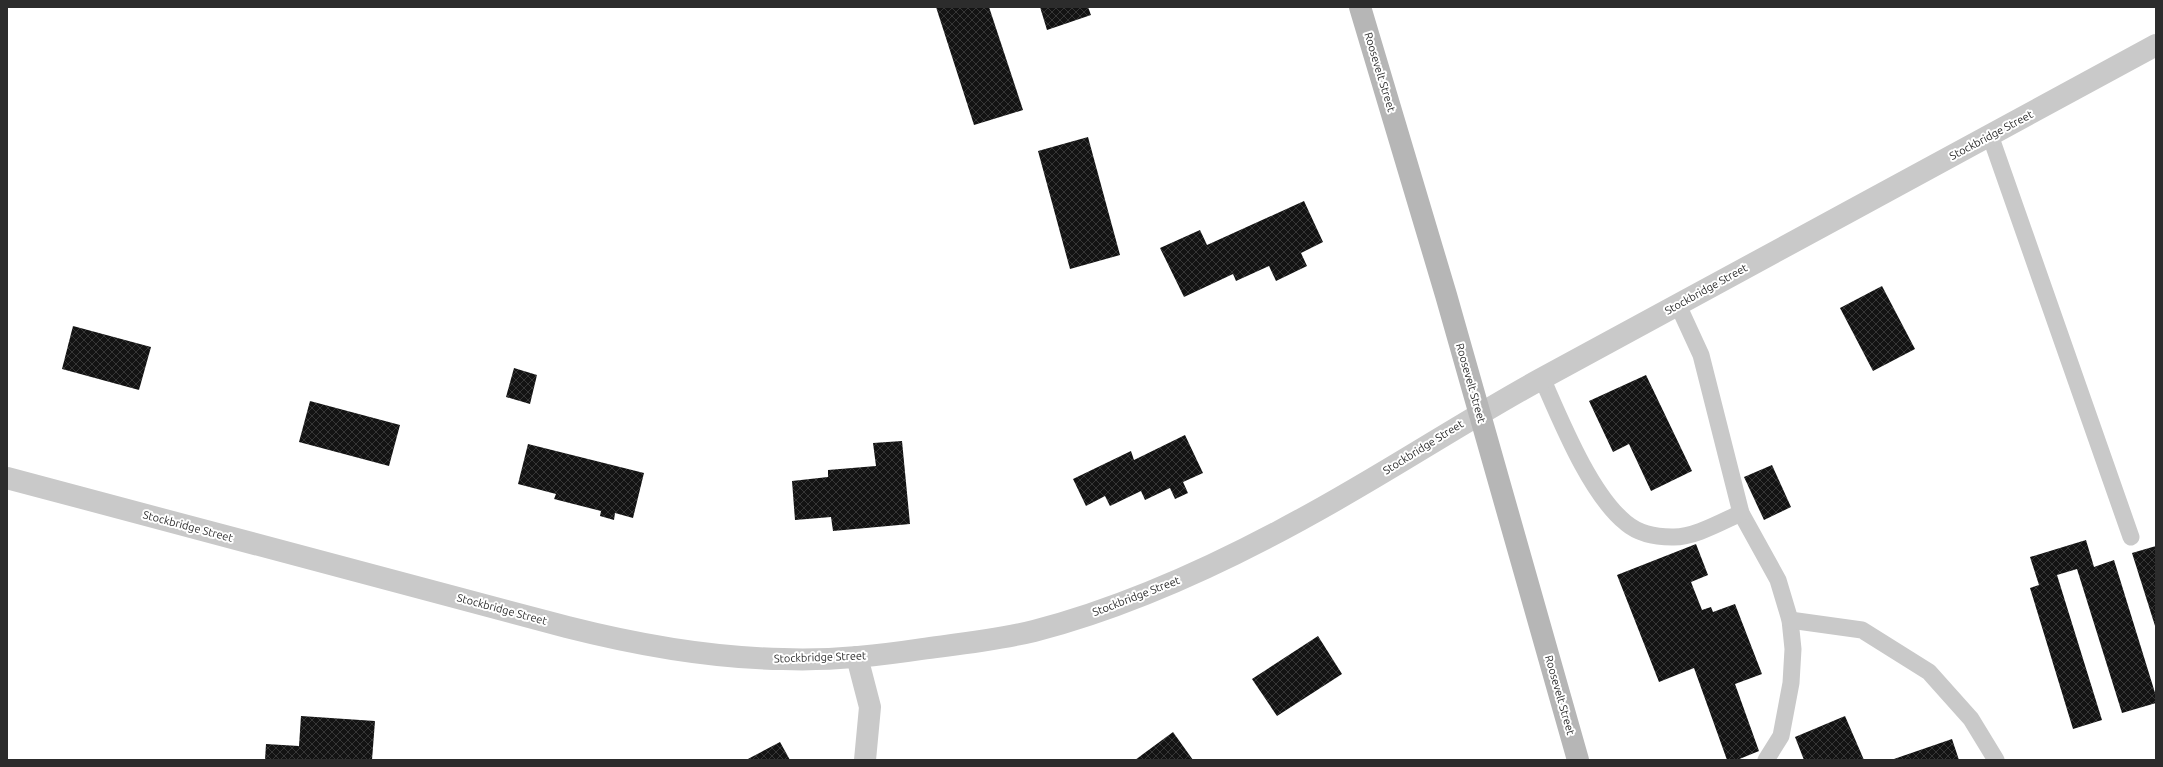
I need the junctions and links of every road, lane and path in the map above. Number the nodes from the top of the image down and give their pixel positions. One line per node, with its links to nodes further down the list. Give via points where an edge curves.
1 (1360, 7): 6 (main road, Roosevelt Street)
2 (2156, 45): 3 (street, Stockbridge Street)
3 (1990, 135): 4 (street, Stockbridge Street); 9 (lane)
4 (1678, 305): 5 (street, Stockbridge Street); 8 (lane, via 1701,355)
5 (1542, 378): 6 (street, Stockbridge Street); 8 (lane, via 1565,431 1587,472 1613,511 1627,524 1646,535 1673,538 1700,531)
6 (1479, 413): 11 (street, Stockbridge Street, via 1300,520 1216,563 1136,597 1067,622 1001,638); 13 (main road, Roosevelt Street)
7 (7, 478): 11 (street, Stockbridge Street, via 639,644 749,658 818,660)
8 (1740, 513): 10 (lane, via 1778,580)
9 (2131, 537)
10 (1790, 620): 14 (lane, via 1793,649 1791,683 1781,736); 15 (lane, via 1862,630 1929,672 1971,719)
11 (857, 657): 12 (street, via 870,706)
12 (865, 760)
13 (1578, 760)
14 (1766, 760)
15 (1996, 760)

